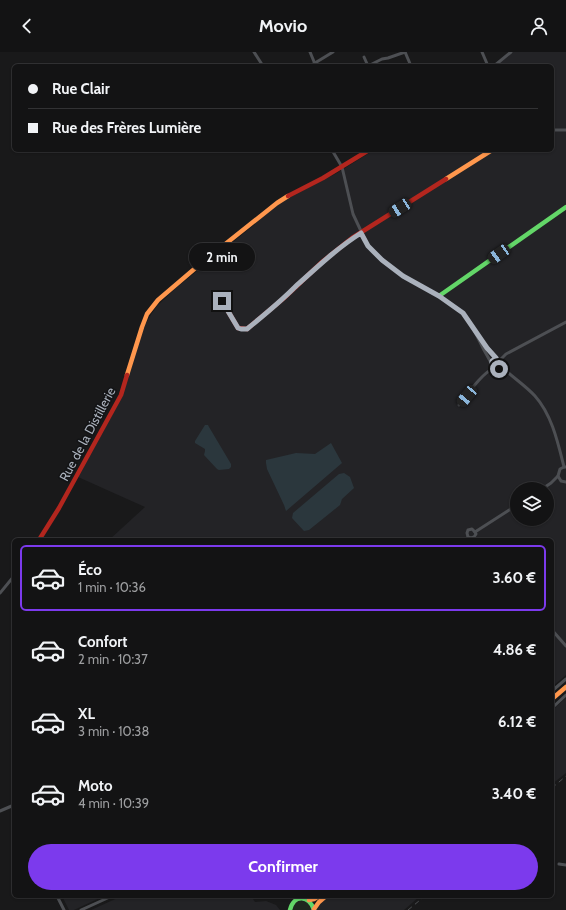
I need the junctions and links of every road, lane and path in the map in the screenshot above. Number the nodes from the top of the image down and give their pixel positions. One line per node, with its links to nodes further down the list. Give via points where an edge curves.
1 (254, 52): 8 (street)
2 (310, 52): 9 (street)
3 (333, 52): 9 (street)
4 (405, 52): 11 (street); 12 (street)
5 (482, 52): 13 (street)
6 (511, 52): 14 (street)
7 (364, 57): 10 (street)
8 (262, 64)
9 (315, 64)
10 (367, 64)
11 (372, 64)
12 (410, 64)
13 (487, 64)
14 (496, 64)
15 (554, 130): 16 (street)
16 (566, 130)
17 (333, 152): 20 (street)
18 (366, 152): 20 (street, Rue de la Distillerie)
19 (489, 152): 22 (street)
20 (342, 167): 22 (street, via 353,214); 41 (street, Rue de la Distillerie, via 277,203 198,265 152,307 142,327 122,395)
21 (566, 207): 23 (street)
22 (361, 233): 23 (street, via 368,246 382,260 403,276); 24 (street, via 322,262 247,329 238,328)
23 (439, 296): 26 (street, via 463,313)
24 (222, 301)
25 (566, 322): 29 (street, via 506,354)
26 (474, 329): 27 (street); 28 (street)
27 (496, 358): 28 (street); 29 (street)
28 (492, 363): 30 (street)
29 (502, 363): 30 (street, via 497,369); 32 (street, via 541,404 556,436)
30 (494, 368): 31 (street, via 483,376)
31 (459, 405)
32 (565, 467): 33 (street, via 558,471)
33 (558, 476): 34 (street); 35 (street)
34 (561, 481): 36 (street); 37 (street)
35 (552, 482)
36 (554, 482)
37 (566, 482)
38 (510, 510): 39 (street)
39 (475, 532): 40 (street, via 472,529 468,530); 43 (street)
40 (468, 537): 42 (street)
41 (40, 538)
42 (471, 538)
43 (475, 538)
44 (12, 578): 45 (street)
45 (0, 593)
46 (554, 632): 47 (street)
47 (566, 646)
48 (566, 679): 50 (street)
49 (566, 687): 52 (street)
50 (554, 689)
51 (566, 696): 53 (street)
52 (554, 697)
53 (554, 706)
54 (12, 806): 55 (street)
55 (0, 811)
56 (559, 864): 57 (street)
57 (566, 865)
58 (58, 898): 65 (street)
59 (108, 898): 66 (street)
60 (296, 898): 61 (street); 67 (street)
61 (306, 898): 62 (street); 64 (street)
62 (316, 898)
63 (324, 898): 64 (street)
64 (314, 909)
65 (64, 910)
66 (81, 910)
67 (290, 910)

